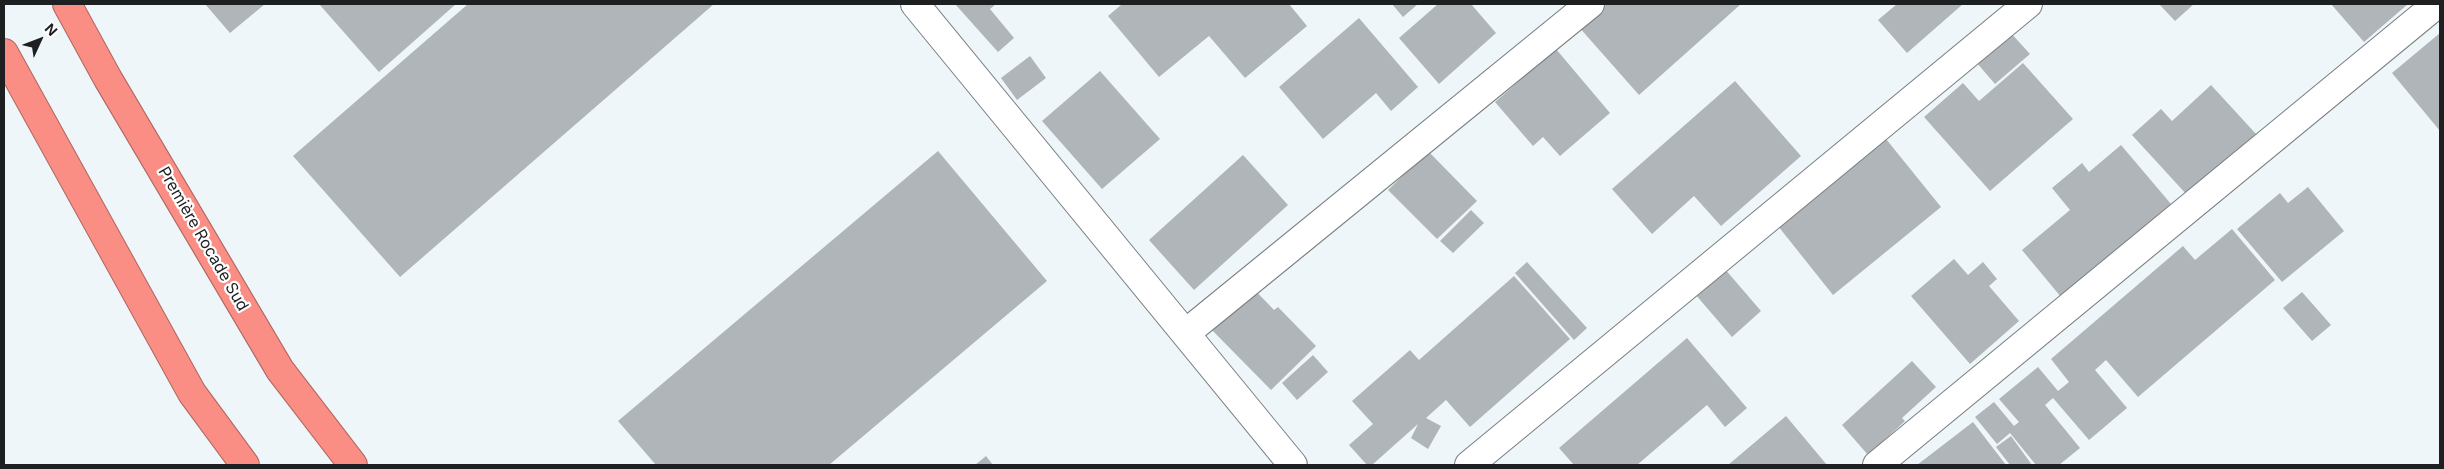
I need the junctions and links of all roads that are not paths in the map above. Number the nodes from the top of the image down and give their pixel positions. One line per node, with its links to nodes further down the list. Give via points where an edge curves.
1 (67, 4): 9 (highway, Première Rocade Sud, via 280,370)
2 (915, 4): 7 (street)
3 (1590, 4): 7 (street)
4 (2028, 4): 11 (street)
5 (2437, 4): 12 (street)
6 (4, 53): 8 (highway, via 192,393)
7 (1186, 333): 10 (street)
8 (245, 465)
9 (353, 465)
10 (1293, 465)
11 (1469, 465)
12 (1877, 465)

